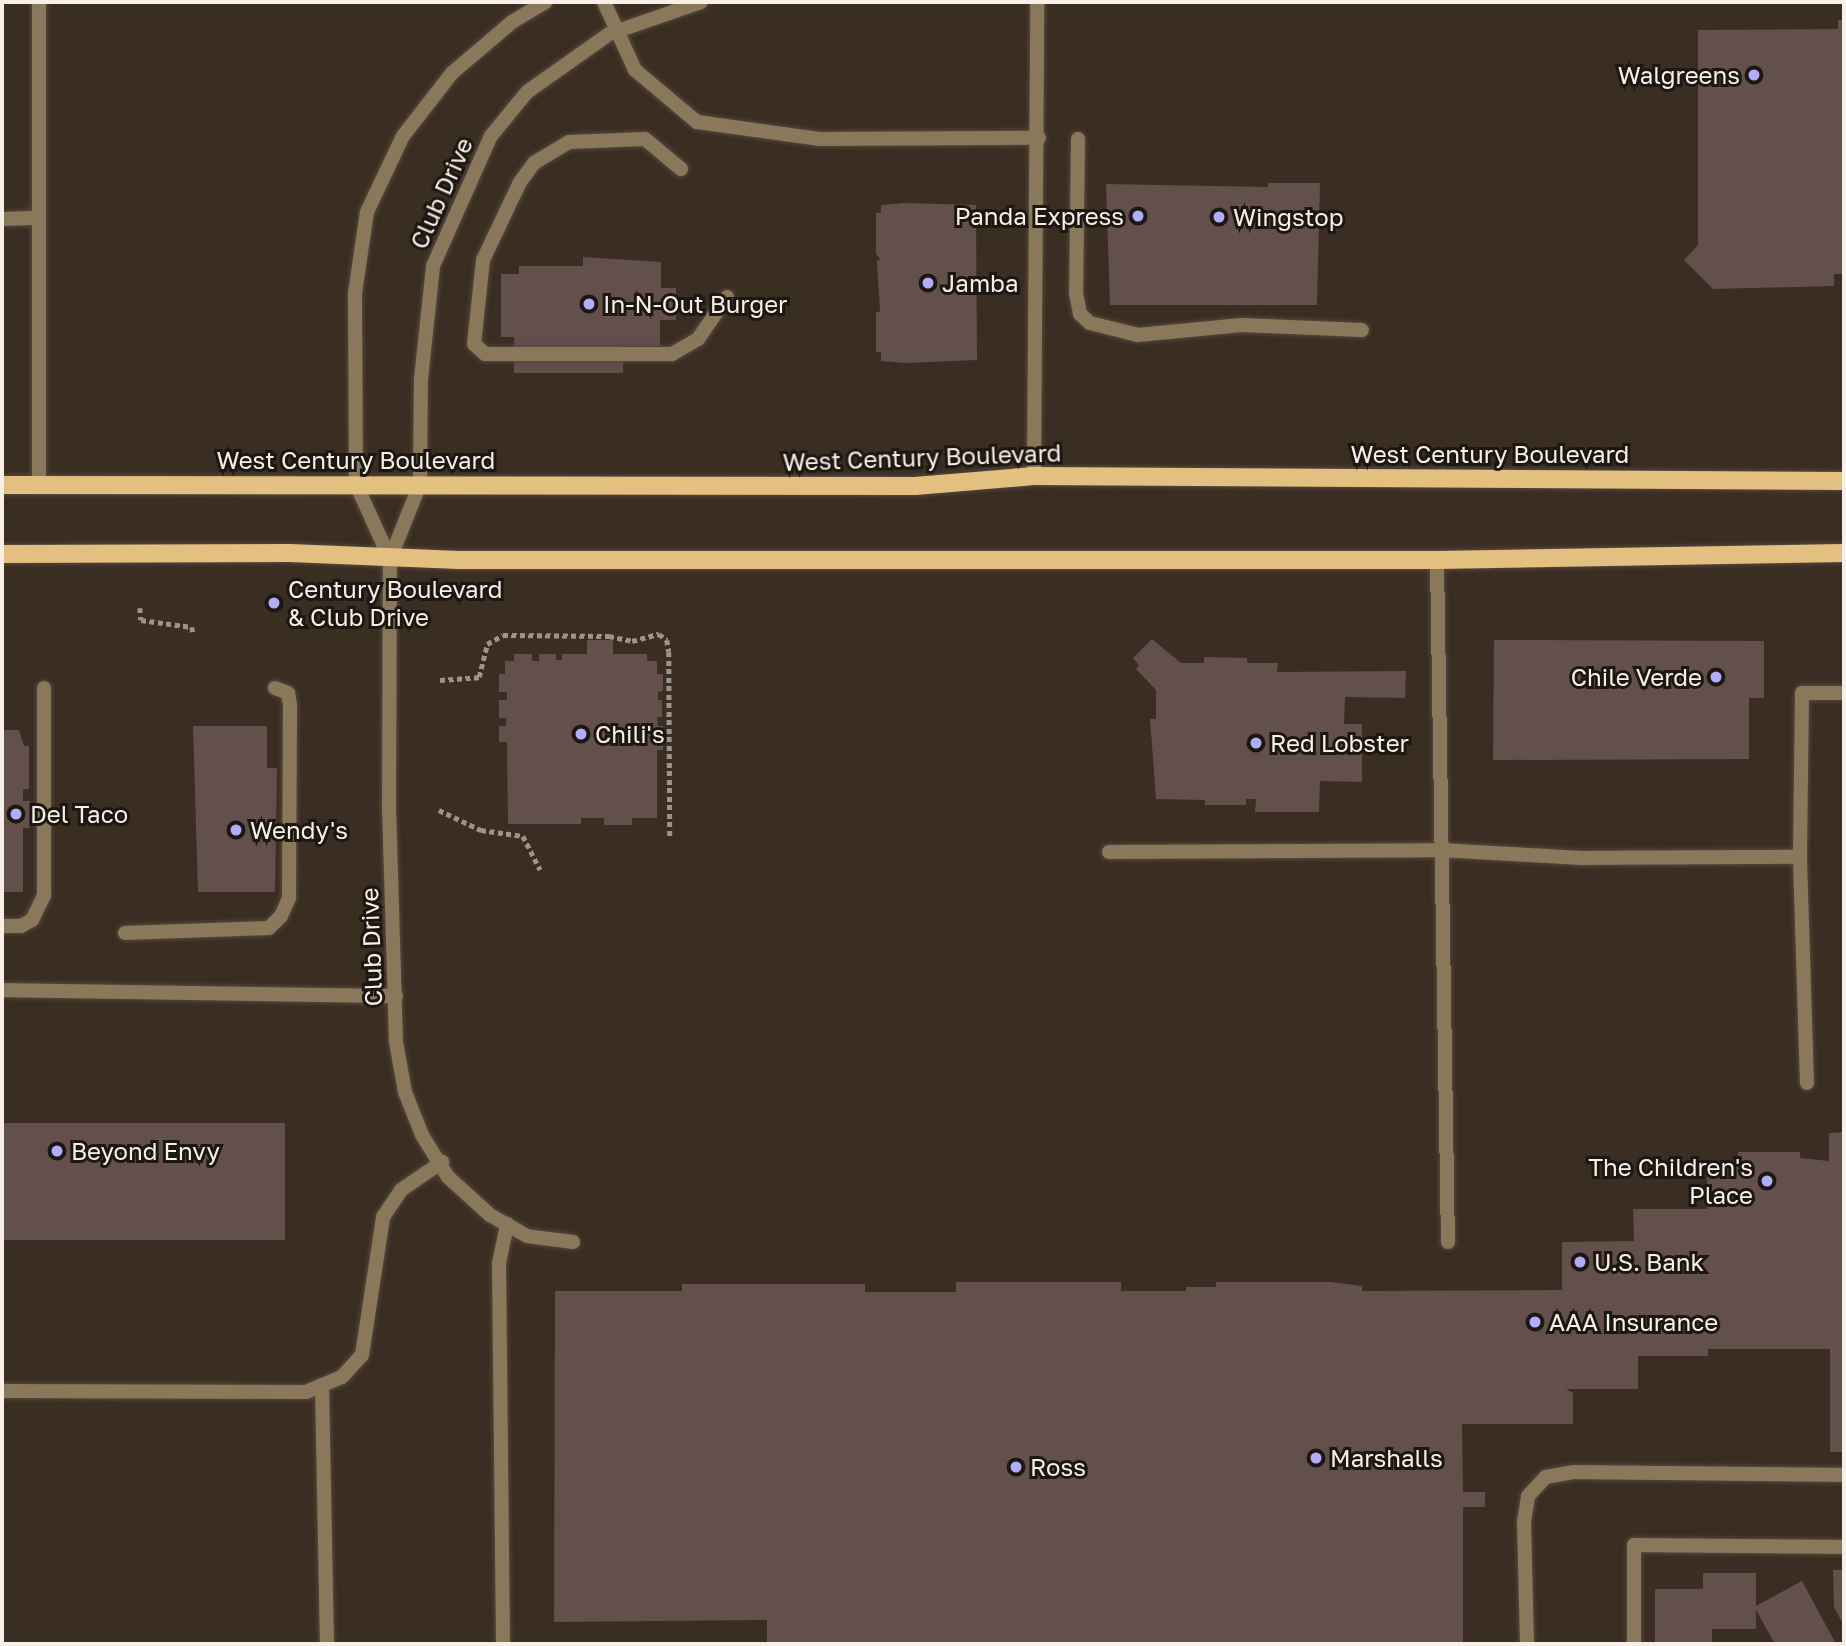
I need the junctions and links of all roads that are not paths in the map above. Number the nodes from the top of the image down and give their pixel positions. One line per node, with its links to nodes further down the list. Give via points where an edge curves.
1 (38, 2): 10 (street)
2 (545, 2): 17 (street, Club Drive, via 512,22 452,73 403,136 367,212 355,293)
3 (604, 2): 6 (street)
4 (701, 2): 6 (street, Club Drive)
5 (1037, 2): 7 (street)
6 (620, 31): 7 (street, via 635,70 697,122 819,139); 18 (street, Club Drive, via 527,92 491,136 465,187 433,266 421,379)
7 (1040, 138): 14 (street)
8 (1078, 139): 13 (street, via 1076,293 1080,314 1090,323 1138,335 1242,325)
9 (681, 169): 12 (street, via 645,139 569,142 534,163 520,182 483,260 474,344 485,354 672,354 698,340)
10 (38, 218): 11 (street); 16 (street)
11 (2, 219)
12 (727, 297)
13 (1362, 330)
14 (1034, 476): 15 (main road, West Century Boulevard); 18 (main road, West Century Boulevard, via 915,486)
15 (1844, 481)
16 (39, 484): 17 (main road, West Century Boulevard); 19 (main road, West Century Boulevard)
17 (356, 484): 18 (main road, West Century Boulevard); 22 (street, Club Drive)
18 (420, 484): 22 (street, Club Drive)
19 (2, 485)
20 (1844, 553): 23 (main road)
21 (2, 554): 22 (main road, via 290,554)
22 (390, 559): 23 (main road); 33 (street, Club Drive, via 389,812)
23 (1437, 560): 27 (street)
24 (44, 688): 30 (street, via 44,895 32,920 21,926)
25 (275, 688): 31 (street, via 288,693 290,705 289,898 281,916 270,928)
26 (1844, 692): 29 (street, via 1802,693)
27 (1440, 849): 28 (street); 29 (street, via 1582,858); 38 (street)
28 (1109, 852)
29 (1800, 857): 34 (street)
30 (2, 926)
31 (125, 933)
32 (2, 990): 33 (street)
33 (396, 996): 35 (street, Club Drive, via 405,1092 422,1135)
34 (1807, 1083)
35 (442, 1162): 36 (street, Club Drive, via 448,1177 490,1215); 39 (street, via 401,1190 383,1217 362,1355 342,1377)
36 (507, 1224): 37 (street, Club Drive, via 527,1236); 44 (street, via 499,1263)
37 (573, 1242)
38 (1448, 1242)
39 (322, 1385): 40 (street, via 306,1392); 43 (street)
40 (2, 1391)
41 (1844, 1475): 45 (street, via 1575,1472 1546,1477 1528,1496 1524,1522)
42 (1844, 1547): 46 (street, via 1634,1545)
43 (327, 1644)
44 (503, 1644)
45 (1527, 1644)
46 (1634, 1644)

